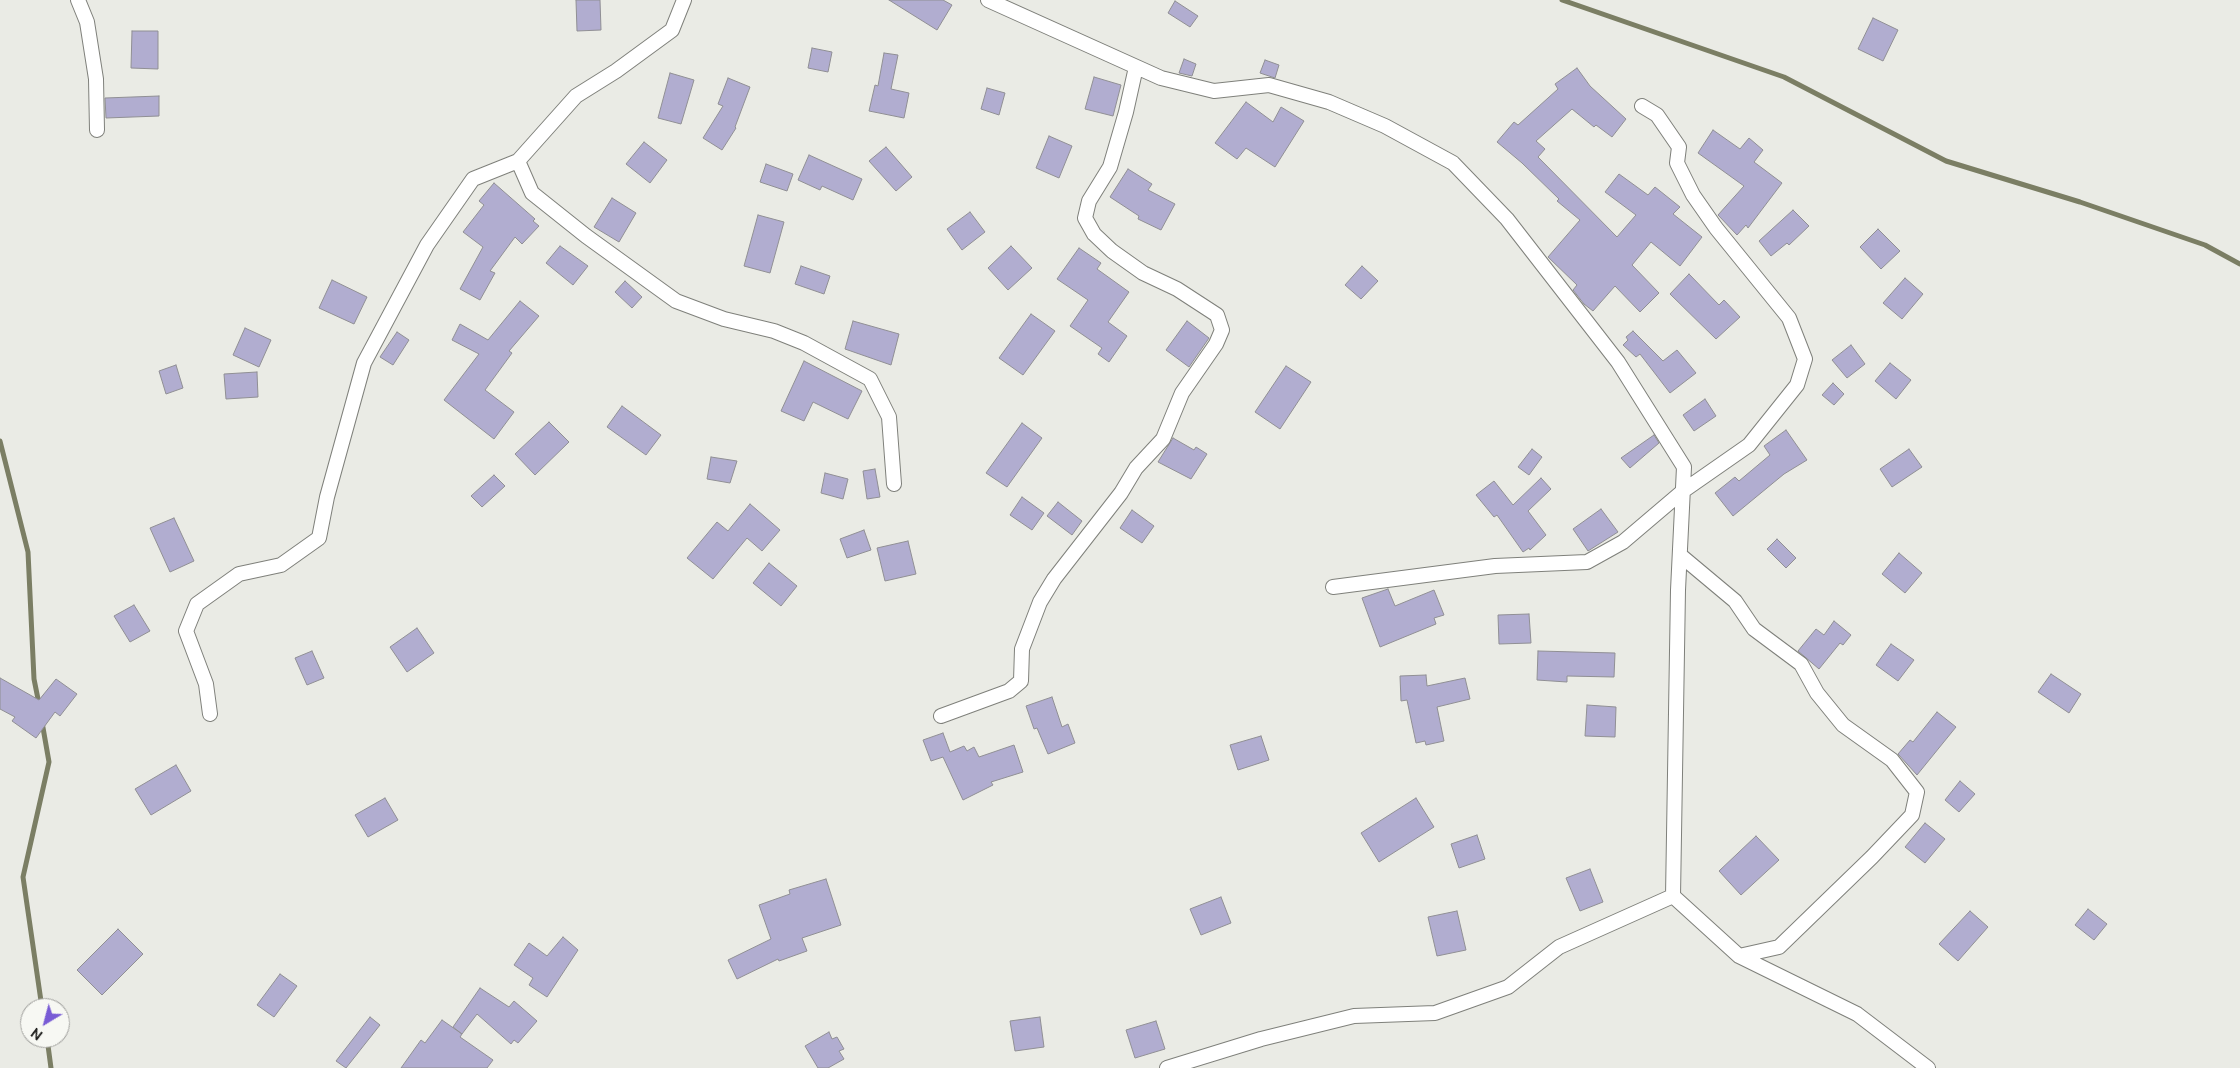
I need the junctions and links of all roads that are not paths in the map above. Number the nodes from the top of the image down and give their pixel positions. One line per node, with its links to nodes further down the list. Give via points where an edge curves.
1 (78, 0): 6 (street, via 87,22 94,70)
2 (684, 0): 7 (street, via 672,30 576,96)
3 (988, 0): 4 (street)
4 (1136, 67): 9 (street, via 1161,78 1214,91 1269,85 1329,102 1385,126 1453,163 1507,219 1618,362 1684,467); 13 (street, via 1110,167 1089,201 1085,218 1094,234 1112,251 1143,273 1177,289 1217,315 1222,330 1182,393 1163,439 1136,468 1040,602 1022,650 1020,681 1009,691)
5 (1642, 106): 9 (street, via 1657,115 1679,147 1677,163 1694,195 1757,281 1789,318 1805,358 1797,385 1749,445)
6 (97, 130)
7 (518, 161): 8 (street, via 532,193 624,266 676,301 797,340 870,379 889,417); 12 (street, via 473,180 427,244 364,363 319,538 281,565 239,574 197,604 186,630 206,684)
8 (894, 484)
9 (1683, 490): 10 (street); 11 (street, via 1623,542 1587,562 1495,566)
10 (1680, 555): 14 (street); 15 (street, via 1735,601 1754,629 1801,664 1817,692 1843,725 1892,760 1916,792 1912,814 1779,947)
11 (1334, 587)
12 (210, 714)
13 (941, 716)
14 (1673, 896): 15 (street); 16 (street, via 1559,947 1508,987 1435,1013 1354,1016 1261,1039)
15 (1740, 956): 17 (street, via 1857,1014)
16 (1167, 1068)
17 (1928, 1068)

